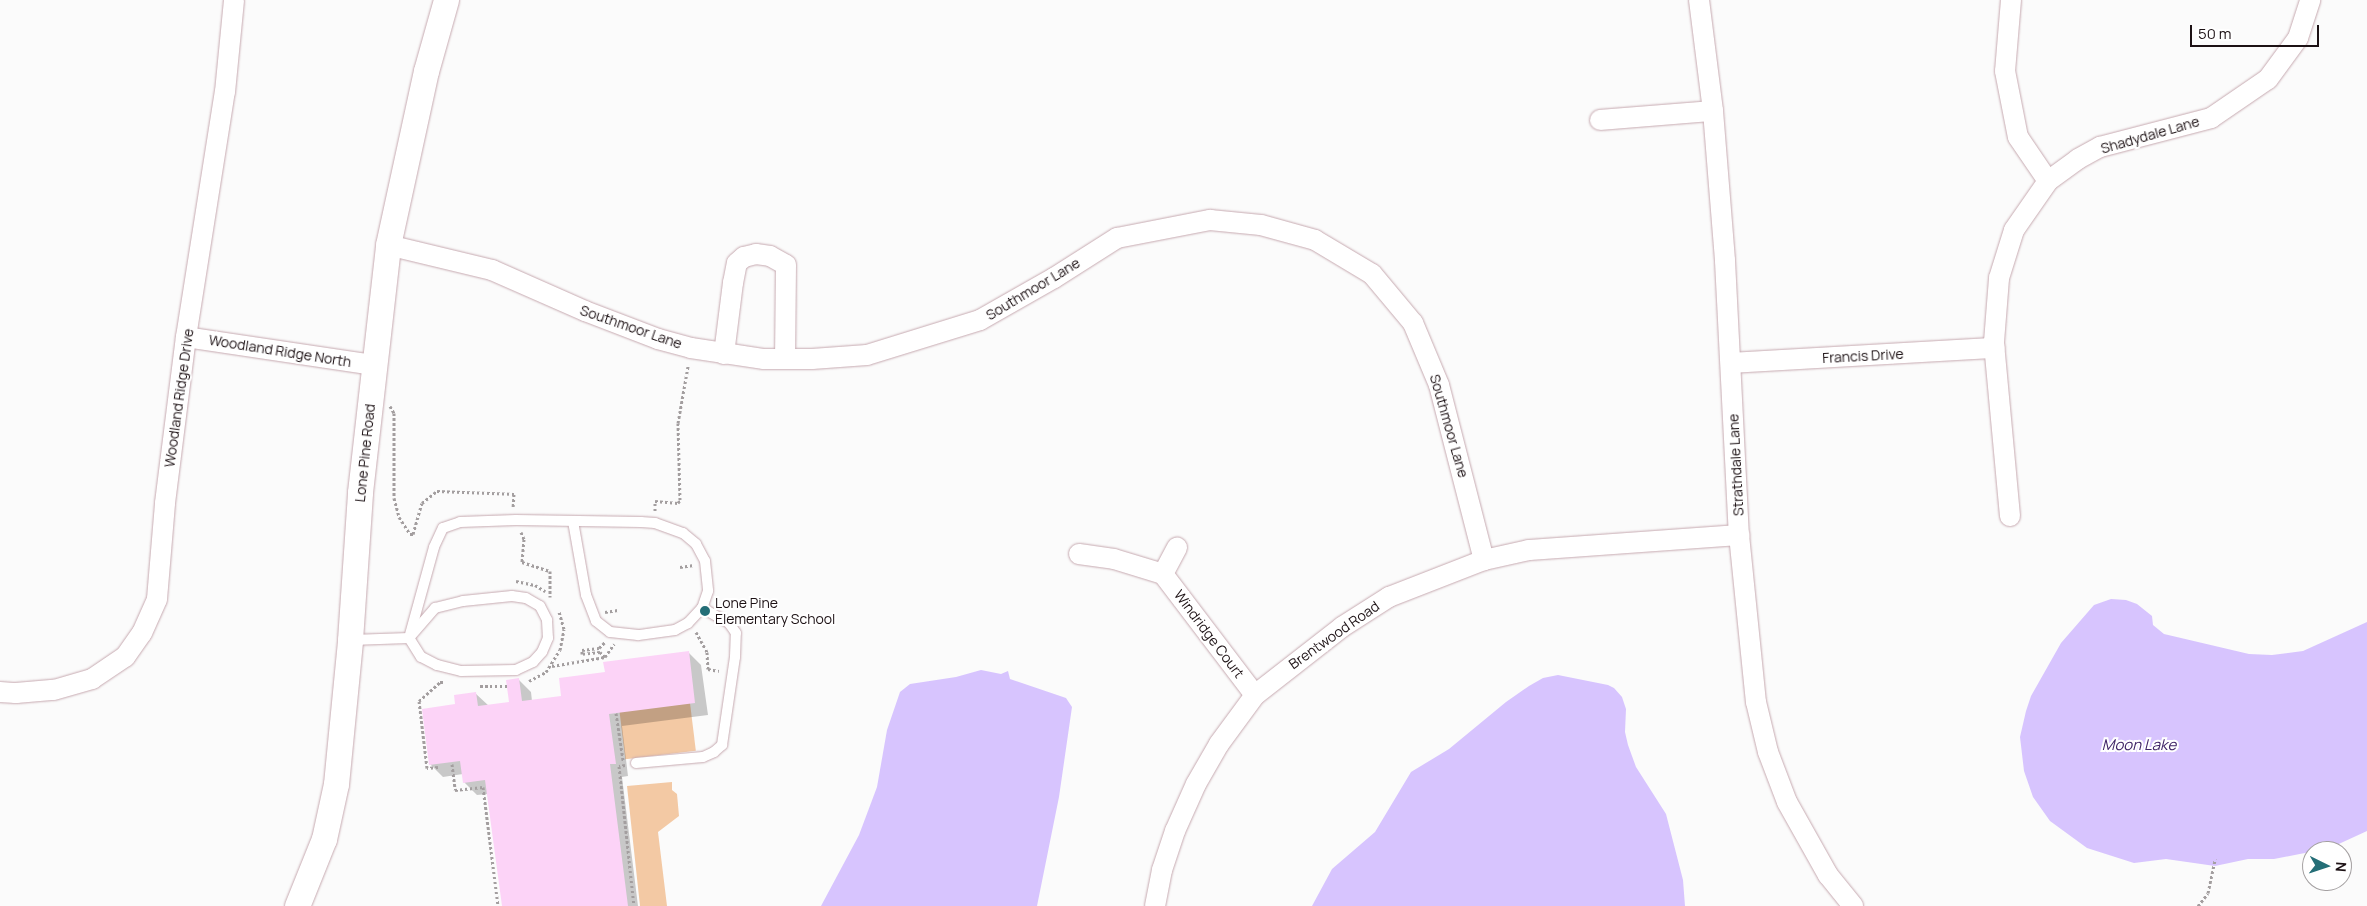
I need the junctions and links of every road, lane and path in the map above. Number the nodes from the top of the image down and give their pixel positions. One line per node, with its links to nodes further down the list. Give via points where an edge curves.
1 (234, 0): 10 (street, Woodland Ridge Drive, via 225,92)
2 (446, 0): 9 (street, Lone Pine Road, via 426,71)
3 (1699, 0): 6 (street, Strathdale Lane)
4 (2011, 0): 8 (street, via 2005,71 2018,138)
5 (2310, 0): 8 (street, Shadydale Lane, via 2298,38 2268,79 2211,118 2100,148 2078,159)
6 (1713, 111): 7 (street); 14 (street, Strathdale Lane)
7 (1600, 120)
8 (2048, 182): 11 (street, Shadydale Lane, via 2014,230 1999,278)
9 (388, 246): 12 (street, Southmoor Lane, via 492,270 658,339); 15 (street, Lone Pine Road)
10 (186, 337): 15 (street, Woodland Ridge North); 40 (street, Woodland Ridge Drive, via 164,502 157,600 142,633 126,658 92,679 54,690)
11 (1995, 348): 14 (street, Francis Drive); 17 (street, Shadydale Lane)
12 (724, 354): 13 (street, Southmoor Lane); 13 (street, via 737,263 756,254 770,256 786,266)
13 (785, 359): 23 (street, Southmoor Lane, via 867,355 980,320 1117,238 1210,220 1261,225 1315,240 1372,274 1413,323 1439,385)
14 (1731, 363): 20 (street, Strathdale Lane)
15 (374, 365): 30 (street, Lone Pine Road, via 360,492)
16 (390, 406): 18 (path, via 395,421 394,498 399,517 410,534 413,534 422,503 437,491 514,494 512,513)
17 (2010, 516)
18 (516, 520): 19 (lane); 25 (path, via 524,539 522,562 550,571 549,595); 29 (lane, via 460,522 443,528 434,547)
19 (573, 521): 27 (lane, via 655,523 683,534 696,544 705,561 708,591); 27 (lane, via 586,594 596,621 610,632 638,635 676,630)
20 (1739, 535): 23 (street, Brentwood Road, via 1529,550); 52 (street, Strathdale Lane, via 1756,702 1768,752 1787,802 1828,875)
21 (1177, 548): 24 (street)
22 (1079, 554): 24 (street, via 1114,559)
23 (1484, 560): 41 (street, Brentwood Road, via 1389,597 1342,627)
24 (1164, 574): 41 (street, Windridge Court)
25 (553, 601)
26 (557, 608): 34 (path, via 561,614 564,638)
27 (702, 608): 35 (lane, via 729,623 736,633)
28 (696, 632): 35 (path, via 707,652 708,669)
29 (409, 638): 29 (lane, via 421,657 437,665 462,671 516,670 533,662 542,652 548,629 540,606 526,598 495,597 435,608); 30 (lane)
30 (350, 640): 48 (street, Lone Pine Road, via 336,784 324,839)
31 (606, 641): 33 (path, via 599,648 582,650 582,654 600,652)
32 (611, 650): 33 (path)
33 (605, 657): 34 (path)
34 (551, 666): 36 (path, via 540,676)
35 (733, 672): 43 (lane, via 722,745 703,757)
36 (527, 681)
37 (448, 683): 46 (path, via 440,682 419,702 427,768)
38 (475, 685): 39 (path)
39 (506, 686)
40 (0, 692)
41 (1255, 694): 51 (street, Brentwood Road, via 1219,744 1196,784 1175,831 1162,870)
42 (616, 713): 45 (path)
43 (636, 763): 45 (path)
44 (452, 764): 49 (path, via 455,790 483,787)
45 (623, 765): 50 (path, via 619,766)
46 (438, 767)
47 (2215, 859): 53 (path, via 2208,893)
48 (297, 906)
49 (498, 906)
50 (634, 906)
51 (1155, 906)
52 (1853, 906)
53 (2198, 906)

